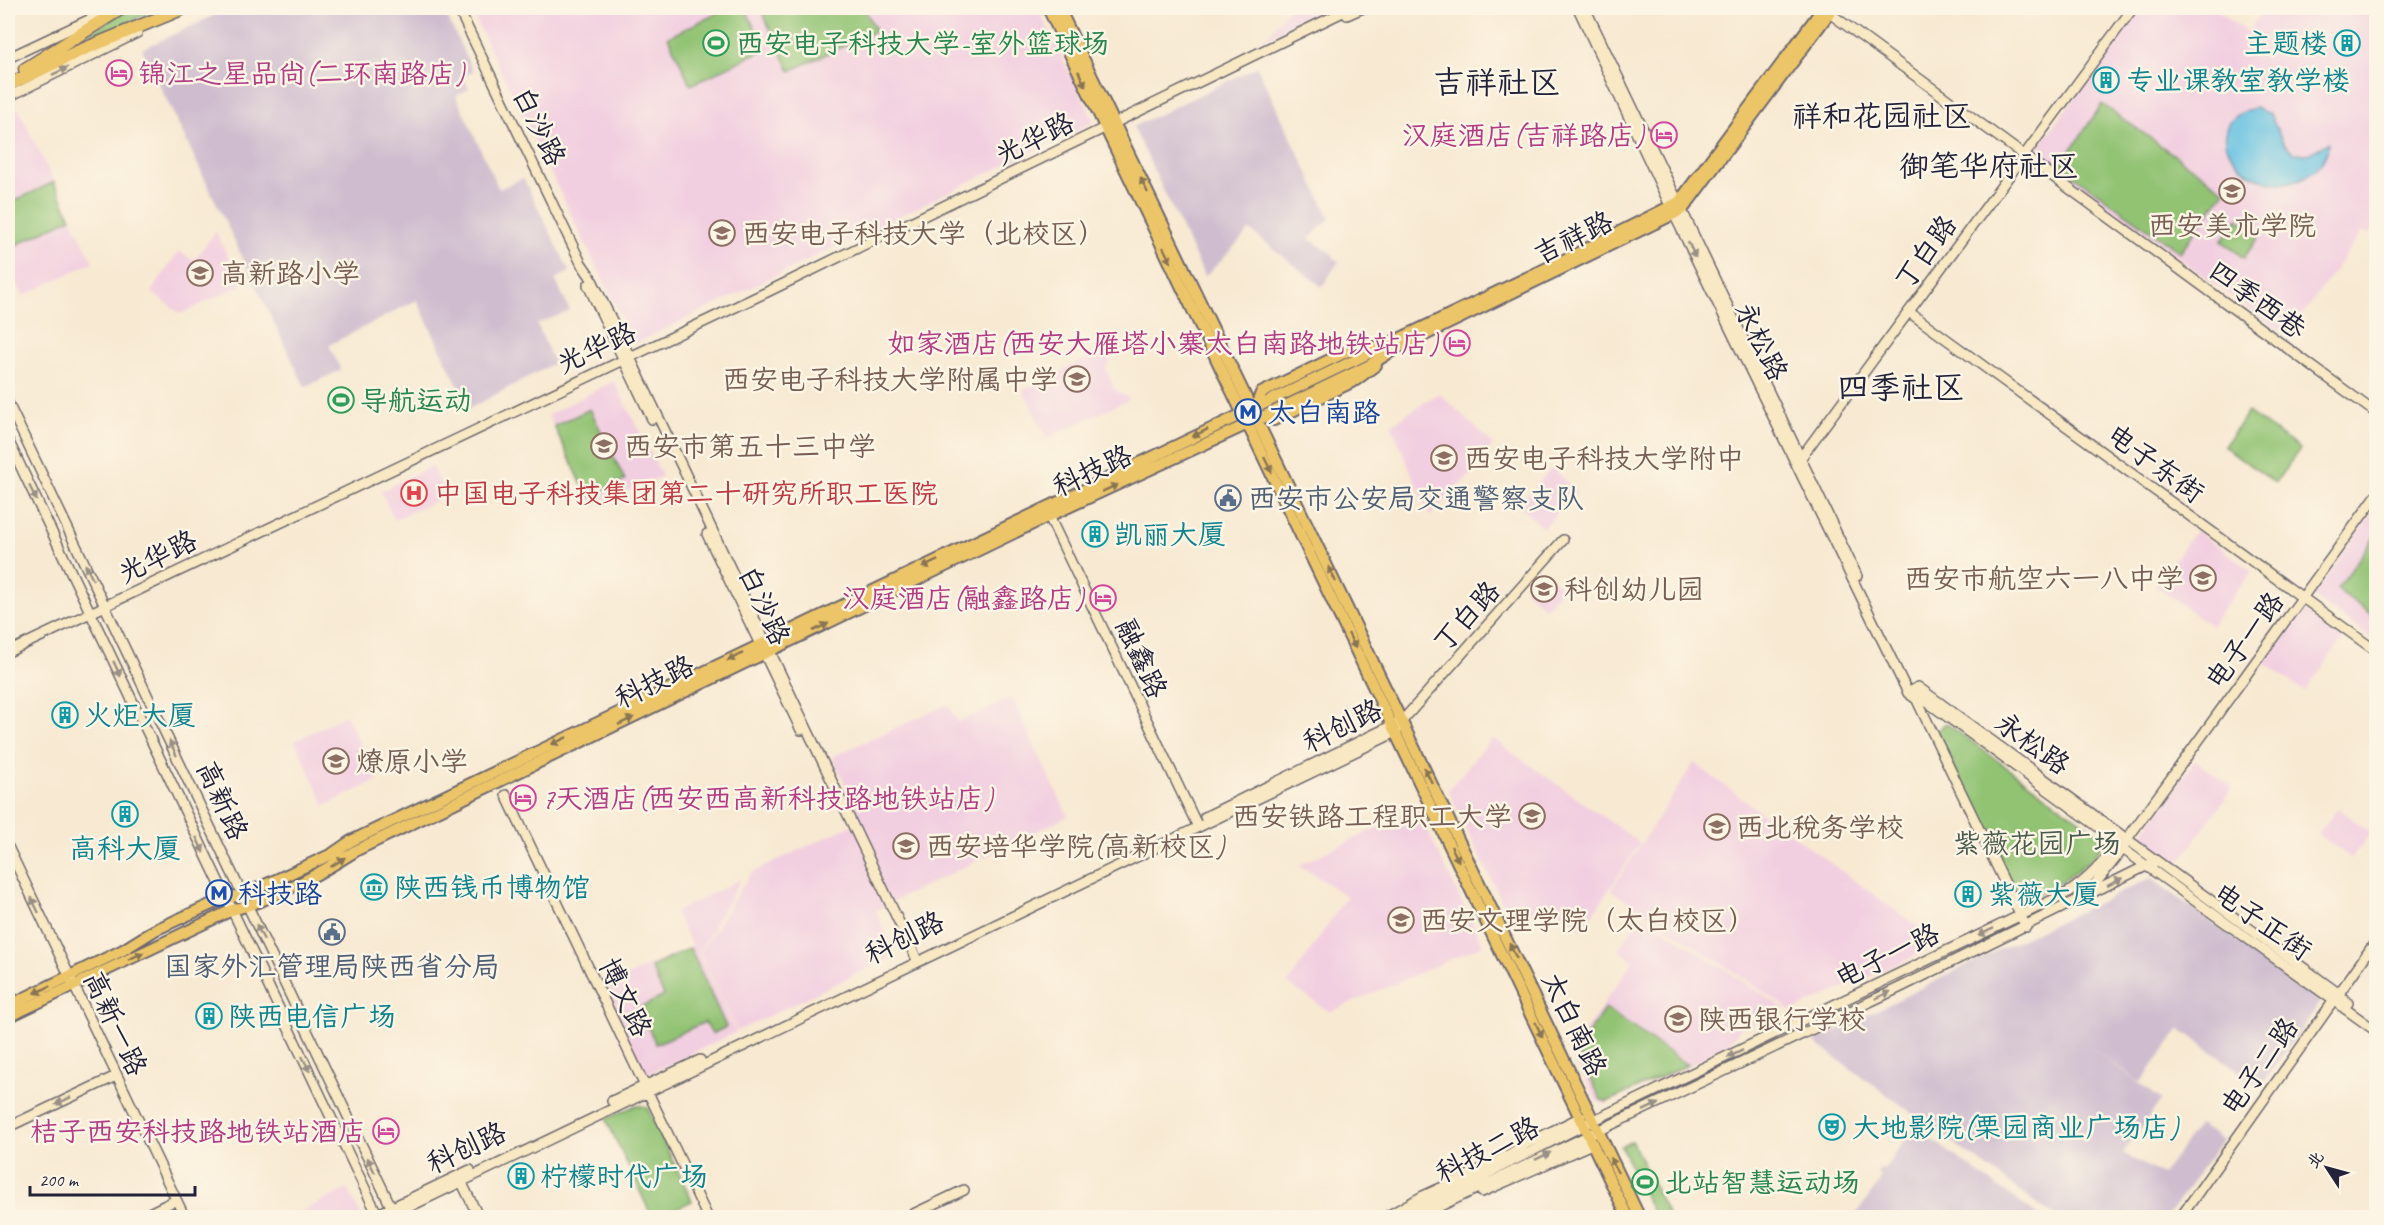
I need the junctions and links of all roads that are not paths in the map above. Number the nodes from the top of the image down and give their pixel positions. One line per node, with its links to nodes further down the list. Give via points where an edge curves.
1 (114, 8): 13 (street)
2 (122, 8): 14 (highway)
3 (458, 8): 22 (street, 白沙路)
4 (1048, 8): 17 (main road, 太白南路, one-way to 17)
5 (1059, 8): 17 (main road, 太白南路)
6 (1351, 8): 17 (street, 光华路)
7 (1363, 8): 17 (street, 光华路)
8 (1578, 8): 19 (street, 永松路)
9 (1585, 8): 19 (street, 永松路)
10 (2133, 8): 18 (street, 丁白路)
11 (1827, 9): 18 (street, 四季西巷); 19 (main road, 吉祥路)
12 (179, 10): 15 (highway); 16 (street, one-way to 12)
13 (8, 58)
14 (8, 77)
15 (8, 85)
16 (8, 97)
17 (1112, 125): 22 (street, 光华路); 24 (main road, 太白南路)
18 (2024, 156): 20 (street, 丁白路); 25 (street, 四季西巷)
19 (1677, 208): 21 (main road, 吉祥路, via 1570,256); 28 (street, 永松路)
20 (1909, 312): 28 (street, 丁白路); 32 (street, 电子东街)
21 (1385, 350): 24 (main road, 吉祥路); 26 (main road, 吉祥路, via 1370,365)
22 (626, 358): 33 (street, 光华路); 35 (street, 白沙路)
23 (8, 404): 33 (street, 高新路, one-way to 23)
24 (1250, 409): 26 (main road, 太白南路); 30 (main road, 科技路, one-way to 30)
25 (2376, 413)
26 (1256, 419): 30 (main road, 科技路, one-way to 26); 40 (main road, 太白南路)
27 (8, 440): 34 (street, 高新路, one-way to 34)
28 (1798, 462): 39 (street, 永松路)
29 (2376, 496): 32 (street, 电子一路)
30 (1047, 512): 35 (main road, 科技路); 42 (street, 融鑫路)
31 (1563, 540): 40 (street, 丁白路)
32 (2303, 598): 36 (street, 电子东街); 43 (street, 电子一路)
33 (105, 606): 34 (street, 光华路); 46 (street, 高新路, one-way to 33)
34 (91, 614): 37 (street, 光华路); 38 (street, 光华路); 47 (street, 高新路, one-way to 47)
35 (765, 648): 46 (main road, 科技路, one-way to 46); 49 (main road, 科技路, one-way to 35); 55 (street, 白沙路)
36 (2376, 651)
37 (8, 652)
38 (8, 658)
39 (1911, 694): 43 (street, 永松路); 51 (street)
40 (1397, 726): 42 (street, 科创路); 65 (main road, 太白南路)
41 (506, 795): 63 (street, 博文路)
42 (1197, 825): 55 (street, 科创路)
43 (2123, 843): 45 (street, 电子正街); 48 (street, 电子一路); 51 (street, 电子一路, via 2085,882)
44 (8, 846): 56 (street, 高新一路, one-way to 44)
45 (2151, 864): 48 (street, 电子一路, one-way to 45); 57 (street, 电子正街)
46 (243, 895): 47 (main road, 科技路); 49 (street, 高新路)
47 (225, 898): 50 (street, 高新路); 56 (main road, 科技路, via 155,930)
48 (2084, 898): 52 (street, 电子一路)
49 (248, 906): 50 (main road, 科技路); 69 (street, 高新路, one-way to 49)
50 (232, 910): 56 (main road, 科技路, one-way to 50); 69 (street, 高新路, one-way to 69)
51 (2020, 916): 52 (street); 65 (street, 电子一路, one-way to 65)
52 (2026, 927): 65 (street, 电子一路, one-way to 52)
53 (2376, 941): 57 (street, 电子二路)
54 (2376, 951): 57 (street, 电子二路)
55 (914, 961): 63 (street, 科创路)
56 (71, 981): 58 (main road, 科技路, one-way to 58); 59 (main road, 科技路); 62 (street, 高新一路)
57 (2338, 999): 60 (street, 电子正街); 61 (street, 电子正街); 81 (street, 电子二路); 82 (street, 电子二路)
58 (8, 1006)
59 (8, 1017)
60 (2376, 1024)
61 (2376, 1031)
62 (116, 1076): 64 (street, one-way to 64); 68 (street, 高新一路)
63 (646, 1089): 66 (street, 科创路); 69 (street, 科创路); 73 (street, 博文路)
64 (8, 1127)
65 (1590, 1129): 75 (street, via 1526,1144); 76 (street, 科技二路); 77 (street, 科技二路, one-way to 65); 78 (street); 79 (main road, 太白南路); 80 (main road, 太白南路, one-way to 65)
66 (461, 1181): 69 (street, 科创路); 72 (street)
67 (964, 1190): 74 (street)
68 (176, 1200): 70 (street); 71 (street, 高新一路)
69 (387, 1215)
70 (139, 1218)
71 (185, 1218)
72 (479, 1218)
73 (708, 1218)
74 (905, 1218)
75 (1384, 1218)
76 (1399, 1218)
77 (1414, 1218)
78 (1429, 1218)
79 (1628, 1218)
80 (1640, 1218)
81 (2180, 1218)
82 (2186, 1218)

